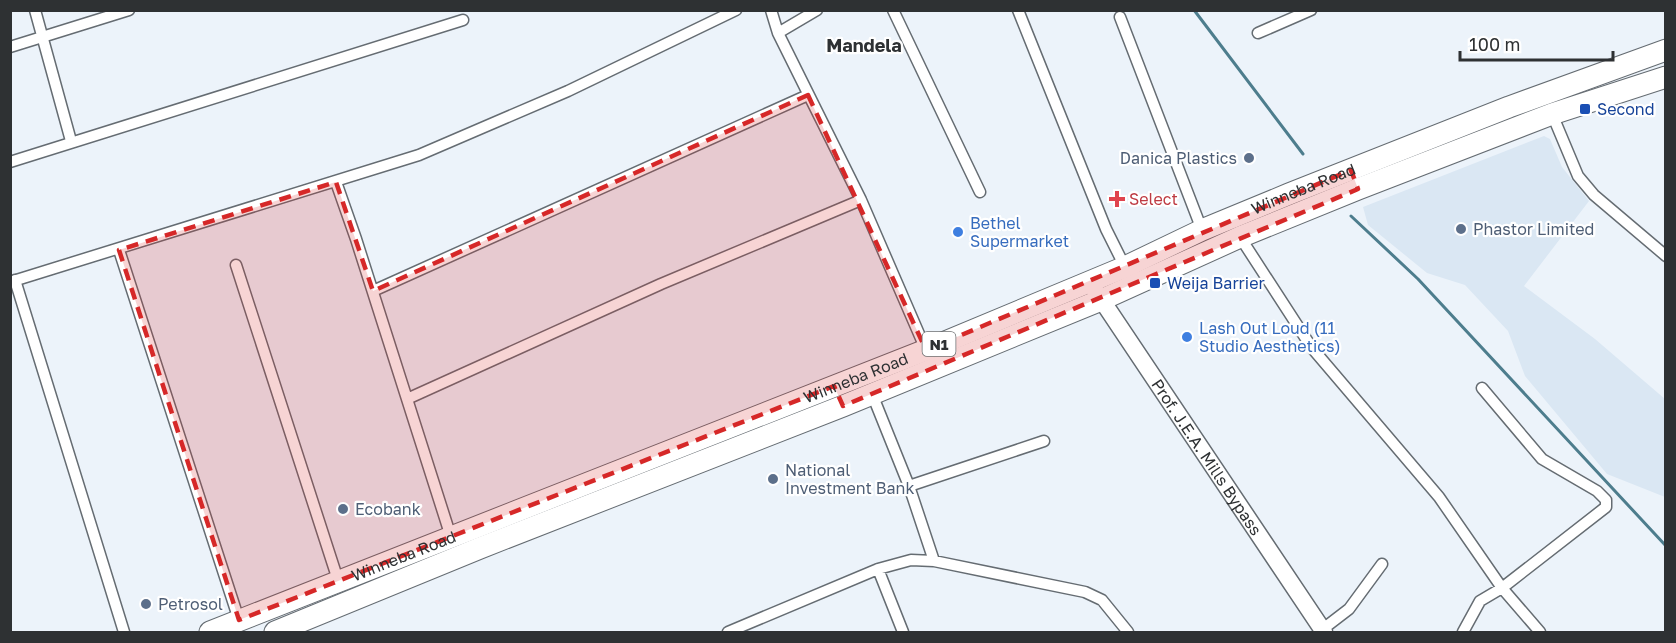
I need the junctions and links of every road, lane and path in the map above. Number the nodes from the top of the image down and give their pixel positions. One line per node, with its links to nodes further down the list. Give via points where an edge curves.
1 (35, 10): 13 (street)
2 (129, 10): 13 (street)
3 (736, 10): 22 (street, via 491,125 419,155)
4 (771, 10): 11 (street)
5 (817, 10): 11 (street)
6 (892, 10): 23 (street)
7 (1018, 10): 30 (street)
8 (1311, 10): 12 (street)
9 (1120, 17): 25 (street)
10 (464, 20): 19 (street)
11 (778, 33): 17 (street)
12 (1258, 33)
13 (44, 37): 14 (street); 19 (street)
14 (10, 47)
15 (1665, 50): 21 (highway, Winneba Road / N1, via 1509,107)
16 (1665, 77): 18 (highway, Winneba Road / N1)
17 (808, 95): 24 (street); 33 (street)
18 (1552, 114): 21 (highway, Winneba Road / N1); 28 (street, via 1578,176 1594,195)
19 (71, 141): 20 (street)
20 (10, 162)
21 (1354, 179): 25 (highway, Winneba Road / N1); 26 (highway, Winneba Road / N1)
22 (336, 182): 27 (street); 33 (street)
23 (980, 192)
24 (861, 200): 35 (street); 39 (street, via 661,284)
25 (1202, 230): 30 (highway, Winneba Road / N1)
26 (1240, 237): 34 (highway, Winneba Road / N1); 48 (street, via 1312,348 1439,496)
27 (119, 250): 31 (street); 49 (street)
28 (1665, 256)
29 (236, 265): 47 (street)
30 (1125, 267): 32 (highway, Winneba Road / N1)
31 (13, 281): 51 (street)
32 (1090, 282): 34 (street, Prof. J.E.A. Mills Bypass); 35 (highway, Winneba Road / N1)
33 (373, 291): 39 (street)
34 (1101, 300): 38 (highway, Winneba Road / N1); 50 (street, Prof. J.E.A. Mills Bypass)
35 (926, 350): 36 (highway, Winneba Road / N1)
36 (834, 386): 40 (highway); 43 (highway, Winneba Road / N1)
37 (1482, 388): 48 (street, via 1542,459 1606,500 1600,514)
38 (872, 393): 40 (highway, Winneba Road / N1); 42 (street)
39 (407, 399): 43 (street)
40 (843, 406): 53 (highway, Winneba Road / N1)
41 (1044, 441): 42 (street)
42 (909, 486): 44 (street)
43 (451, 537): 47 (highway, Winneba Road / N1)
44 (934, 561): 46 (street, via 911,560); 56 (street, via 1085,592 1102,600)
45 (1382, 564): 50 (street, via 1349,609)
46 (878, 569): 54 (street); 55 (street)
47 (338, 580): 49 (highway, Winneba Road / N1)
48 (1502, 588): 57 (street, via 1480,601); 58 (street)
49 (239, 620): 52 (highway, Winneba Road / N1)
50 (1322, 632)
51 (124, 633)
52 (210, 633)
53 (275, 633)
54 (729, 633)
55 (903, 633)
56 (1128, 633)
57 (1463, 633)
58 (1540, 633)

